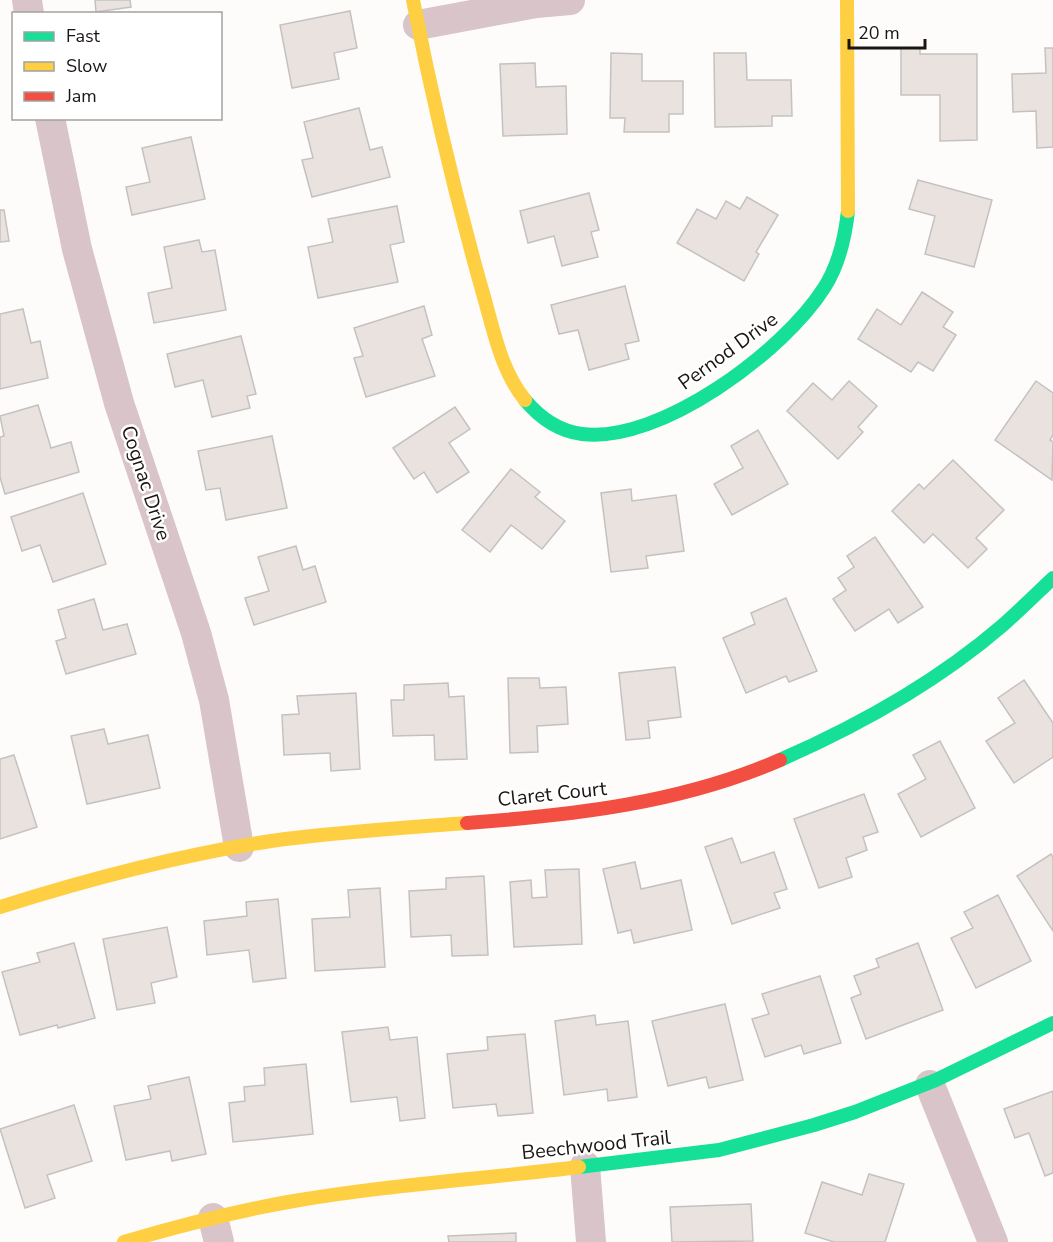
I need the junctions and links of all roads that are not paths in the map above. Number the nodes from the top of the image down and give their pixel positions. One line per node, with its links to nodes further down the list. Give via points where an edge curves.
1 (570, 0): 3 (street)
2 (847, 0): 3 (street, Pernod Drive, via 848,211 845,238 835,268 818,299 773,346 680,410 618,434 587,435 558,427 534,411 516,389 505,364 439,124)
3 (415, 13)
4 (50, 120): 6 (street, Cognac Drive, via 77,249 119,403 196,633 214,700)
5 (1053, 578): 6 (street, Claret Court, via 998,630 944,672 830,739 740,777 641,803)
6 (239, 847): 7 (street, Claret Court, via 152,865)
7 (0, 908)
8 (1053, 1023): 9 (street, Beechwood Trail)
9 (930, 1085): 10 (street, Beechwood Trail, via 820,1123 728,1149); 14 (street)
10 (585, 1166): 11 (street, Beechwood Trail, via 349,1193); 13 (street)
11 (216, 1230): 12 (street, Beechwood Trail)
12 (124, 1242)
13 (591, 1242)
14 (993, 1242)

